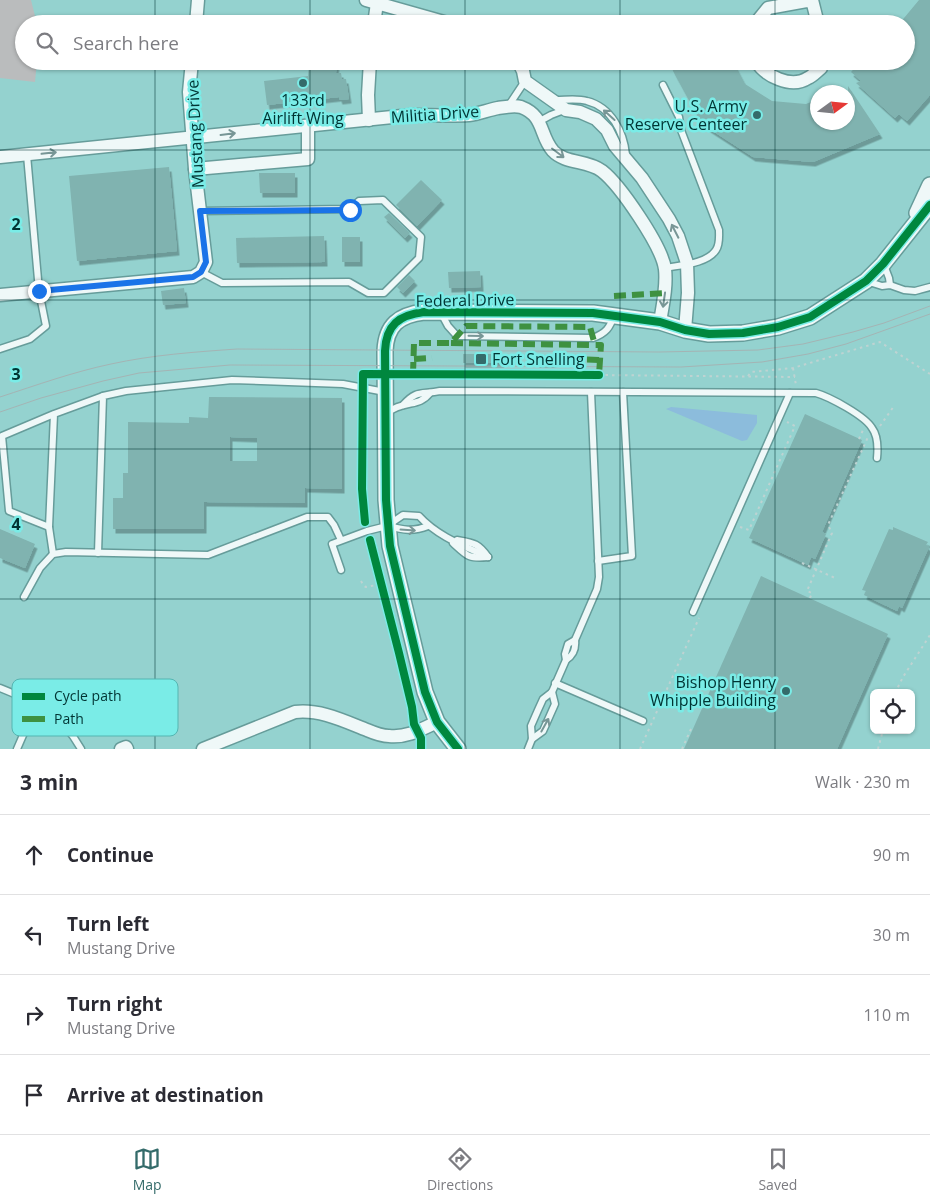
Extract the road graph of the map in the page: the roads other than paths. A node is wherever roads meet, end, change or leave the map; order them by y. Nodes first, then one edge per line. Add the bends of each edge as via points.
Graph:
1 (198, 0) edge
2 (813, 0) edge
3 (371, 1) edge
4 (767, 4) edge
5 (197, 15) edge
6 (373, 15) edge
7 (420, 15) edge
8 (760, 15) edge
9 (816, 15) edge
10 (191, 70) edge
11 (369, 70) edge
12 (522, 70) edge
13 (762, 70) edge
14 (819, 70) edge
15 (525, 81) junction
16 (663, 85) dead end
17 (553, 100) junction
18 (508, 106) junction
19 (566, 110) junction
20 (369, 120) junction
21 (540, 121) junction
22 (308, 126) junction
23 (194, 138) junction
24 (27, 155) junction
25 (0, 157) edge
26 (626, 158) junction
27 (195, 168) junction
28 (930, 185) edge
29 (930, 205) edge
30 (200, 211) junction
31 (910, 228) junction
32 (687, 263) junction
33 (883, 264) junction
34 (665, 268) junction
35 (201, 272) junction
36 (866, 281) junction
37 (890, 285) junction
38 (930, 287) edge
39 (39, 291) junction
40 (0, 295) edge
41 (441, 312) junction
42 (615, 315) junction
43 (660, 322) junction
44 (685, 330) junction
45 (0, 349) edge
46 (385, 392) junction
47 (591, 392) junction
48 (623, 392) junction
49 (790, 393) junction
50 (103, 396) junction
51 (385, 413) junction
52 (54, 414) junction
53 (877, 458) dead end
54 (387, 526) junction
55 (428, 526) junction
56 (49, 527) junction
57 (449, 538) junction
58 (341, 540) junction
59 (98, 553) junction
60 (53, 554) junction
61 (598, 561) junction
62 (342, 570) dead end
63 (24, 597) dead end
64 (693, 612) dead end
65 (556, 683) junction
66 (0, 688) edge
67 (552, 692) junction
68 (12, 693) edge
69 (643, 721) dead end
70 (438, 722) junction
71 (23, 736) edge
72 (72, 736) edge
73 (532, 739) junction
74 (17, 749) edge
75 (81, 749) edge
76 (202, 749) edge
77 (458, 749) edge
78 (528, 749) edge

1 - 5 street
2 - 4 street
2 - 9 street
3 - 6 street
3 - 7 street
4 - 8 street
10 - 23 street, Mustang Drive via 189,92
11 - 20 street
12 - 15 street
13 - 14 street via 776,79 793,82 807,80
15 - 17 street
15 - 18 lane
16 - 32 lane via 679,117 719,230 716,250 710,256
17 - 19 street
26 -> 17 lane via 624,140 618,127 602,109 588,101
18 - 20 street, Militia Drive via 470,115 412,115
18 - 21 street via 520,107
19 - 21 lane
19 - 26 street via 596,119
20 - 22 street, Militia Drive
21 -> 34 street via 554,152 602,170 611,180 654,240
23 -> 22 street, Militia Drive
22 - 27 street via 308,159
24 -> 23 street, Militia Drive
23 - 27 street, Mustang Drive
24 - 25 street, Militia Drive
24 - 39 lane
32 -> 26 street via 669,219
27 - 30 street, Mustang Drive
28 - 31 street, Federal Drive
29 - 31 street, Federal Drive
30 - 35 street, Mustang Drive via 206,262
30 - 35 lane via 350,210 359,202 383,200 421,237 419,258 384,293 368,294 349,282 222,283
31 - 33 street, Federal Drive
32 - 34 lane
32 - 44 street
33 - 36 street, Federal Drive
33 - 37 lane
34 -> 43 street
35 - 39 street via 193,277
36 - 37 lane
36 - 44 street, Federal Drive via 810,317 778,327 743,333 710,334
37 - 38 lane via 915,291
39 - 40 street
39 - 45 lane via 46,326 30,339
41 - 42 street, Federal Drive
41 -> 42 lane via 457,336 593,338 611,327
41 - 46 street, Federal Drive via 411,313 397,321 388,332
42 - 43 street, Federal Drive
43 - 44 street, Federal Drive
46 - 50 lane via 342,384 232,380
46 - 51 street, Federal Drive
47 - 48 lane
47 - 51 lane via 422,392
47 - 61 lane
48 - 49 lane
48 - 61 lane via 632,556
49 - 53 lane via 827,396 866,420 874,431
49 - 64 lane
50 - 52 lane
50 - 59 lane
51 - 54 street, Federal Drive
52 - 56 lane
52 - 56 lane via 2,436 9,511
54 -> 55 lane via 406,531
54 - 55 lane via 403,515 419,516
54 - 58 lane
54 - 70 street, Federal Drive via 425,692
55 - 57 lane
56 - 60 lane
57 - 57 lane via 472,542 480,546 488,557 466,555
58 - 59 lane via 328,517 307,517 208,555
58 - 62 lane via 332,544
59 - 60 lane
60 - 63 lane via 40,568
61 - 65 lane via 597,588 575,640 576,647
65 - 67 lane
65 - 69 lane
66 - 68 lane
67 - 73 lane via 543,699 531,726
73 -> 67 lane via 543,731 555,704
70 - 76 street via 409,734 390,737 303,711
70 - 77 street, Federal Drive
71 - 74 lane
72 - 75 lane
73 - 78 lane

